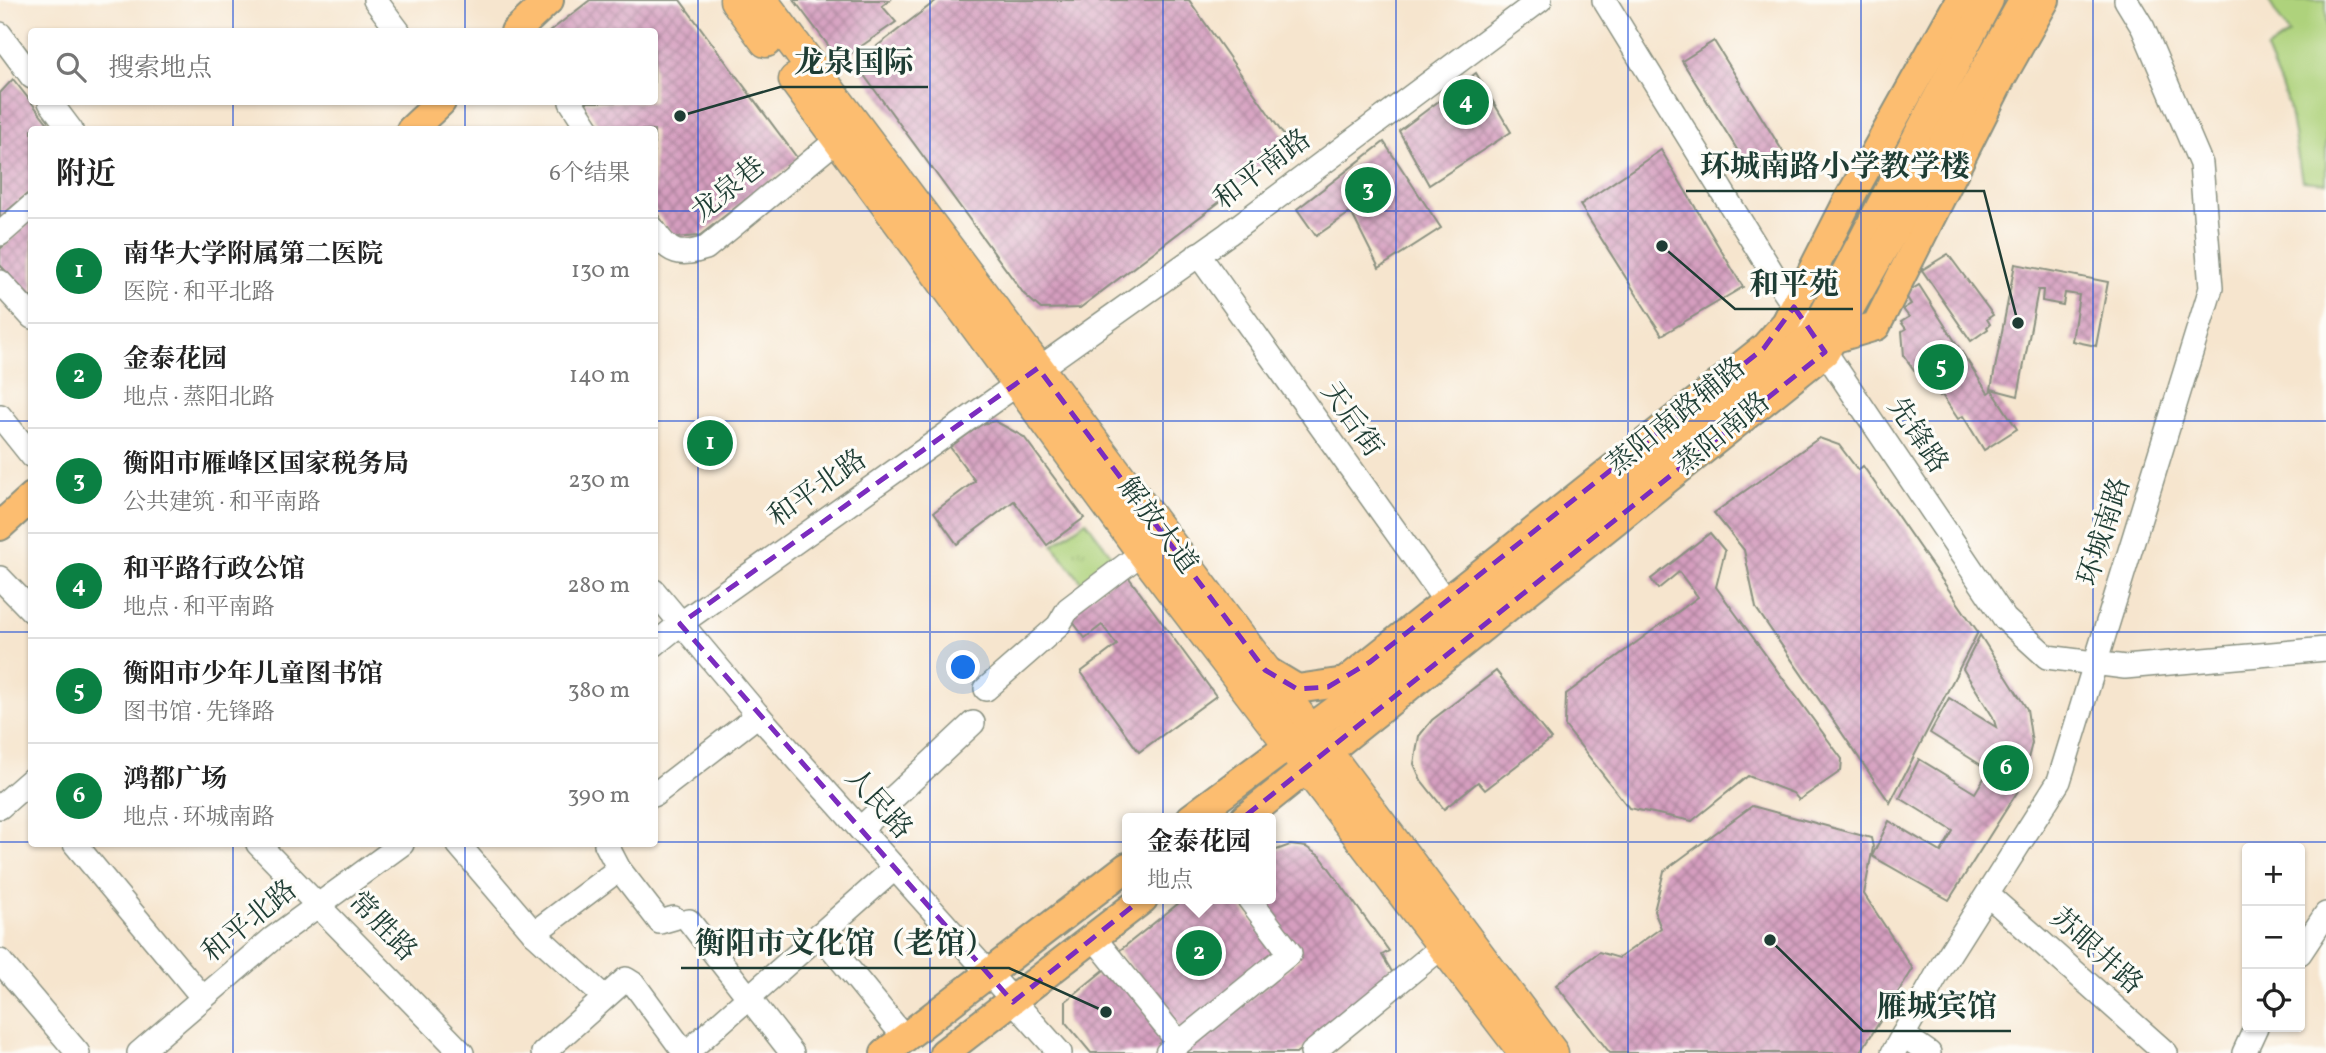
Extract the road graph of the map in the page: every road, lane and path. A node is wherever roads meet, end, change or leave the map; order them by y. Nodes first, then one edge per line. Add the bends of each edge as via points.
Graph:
1 (375, 0) edge
2 (549, 0) edge
3 (736, 0) edge
4 (761, 0) edge
5 (1540, 0) edge
6 (1604, 0) edge
7 (1622, 0) edge
8 (1960, 0) edge
9 (1989, 0) edge
10 (2024, 0) edge
11 (2045, 0) edge
12 (2126, 0) edge
13 (396, 28) edge
14 (519, 28) edge
15 (0, 34) edge
16 (28, 71) edge
17 (52, 105) edge
18 (438, 105) edge
19 (573, 105) edge
20 (68, 126) edge
21 (415, 126) edge
22 (586, 126) edge
23 (838, 139) junction
24 (28, 210) edge
25 (0, 234) edge
26 (658, 236) edge
27 (1198, 254) junction
28 (0, 282) edge
29 (1798, 300) junction
30 (28, 313) edge
31 (1822, 336) junction
32 (1028, 375) junction
33 (0, 416) edge
34 (28, 451) edge
35 (28, 501) edge
36 (0, 526) edge
37 (1143, 552) junction
38 (0, 578) edge
39 (658, 596) edge
40 (1444, 601) junction
41 (28, 607) edge
42 (680, 624) junction
43 (2326, 639) edge
44 (658, 642) edge
45 (2326, 649) edge
46 (2097, 657) junction
47 (1265, 670) junction
48 (986, 689) dead end
49 (758, 715) junction
50 (973, 723) dead end
51 (1308, 749) junction
52 (28, 786) edge
53 (658, 792) edge
54 (1, 803) edge
55 (1199, 813) edge
56 (1250, 813) edge
57 (860, 829) junction
58 (77, 847) edge
59 (261, 847) edge
60 (398, 847) edge
61 (461, 847) edge
62 (608, 847) edge
63 (895, 868) junction
64 (619, 869) junction
65 (1122, 871) edge
66 (1988, 895) junction
67 (1137, 904) edge
68 (1253, 904) edge
69 (318, 905) junction
70 (2326, 914) edge
71 (534, 933) junction
72 (820, 934) junction
73 (1094, 938) junction
74 (1443, 946) junction
75 (2305, 946) edge
76 (0, 961) edge
77 (988, 972) junction
78 (604, 997) junction
79 (203, 998) junction
80 (749, 998) junction
81 (1013, 1002) junction
82 (2254, 1032) edge
83 (1898, 1044) edge
84 (895, 1045) edge
85 (1173, 1048) edge
86 (1323, 1049) edge
87 (686, 1052) edge
88 (78, 1053) edge
89 (139, 1053) edge
90 (462, 1053) edge
91 (543, 1053) edge
92 (792, 1053) edge
93 (944, 1053) edge
94 (1060, 1053) edge
95 (1525, 1053) edge
96 (1552, 1053) edge
97 (1930, 1053) edge
98 (2166, 1053) edge
99 (2244, 1053) edge

1 - 13 street
2 - 14 main road
3 - 23 highway, 解放大道
4 - 32 highway, 解放大道
5 - 27 street, 和平南路
6 - 29 street, 先锋路
7 - 29 street, 先锋路
8 - 29 main road, 蒸阳南路辅路
9 - 31 main road, 蒸阳南路
10 - 31 main road, 蒸阳南路
11 - 31 main road via 1876,326
12 - 46 street, 环城南路 via 2143,28 2201,164 2211,288
15 - 16 street
17 - 20 street
18 - 21 main road
19 - 22 street
23 - 26 street, 龙泉巷 via 706,247 685,254 665,246
23 - 32 highway, 解放大道
24 - 25 street
27 - 32 street, 和平南路
27 - 40 street, 天后街
28 - 30 street
29 - 31 street, 先锋路
29 - 40 main road, 蒸阳南路辅路 via 1786,323 1763,348
31 - 40 main road, 蒸阳南路
31 - 46 street, 先锋路 via 2005,619 2047,657
31 - 51 main road, 蒸阳南路
32 - 37 highway, 解放大道
32 - 42 street, 和平北路
32 - 47 highway, 解放大道
33 - 34 street
35 - 36 main road
37 - 48 street via 1068,609 1058,626
37 - 51 highway, 解放大道
38 - 41 street
39 - 42 street, 人民路
40 - 47 main road, 蒸阳南路辅路 via 1345,681 1297,689
40 - 51 main road, 蒸阳南路
42 - 44 street, 和平北路
42 - 49 street, 人民路
43 - 46 street, 先锋路
45 - 46 street, 先锋路 via 2124,667
46 - 66 street, 环城南路 via 2059,781
47 - 51 highway, 解放大道
49 - 53 street
49 - 57 street, 人民路
50 - 57 street
51 - 55 main road
51 - 56 main road
51 - 74 highway, 解放大道
51 - 96 highway, 解放大道
52 - 54 street
57 - 63 street, 人民路
58 - 79 street
59 - 69 street, 常胜路
60 - 69 street, 和平北路
61 - 71 street
62 - 64 street
63 - 72 street
63 - 77 street, 人民路
64 - 71 street
64 - 80 street via 660,922 682,919
65 - 77 main road
66 - 83 street, 环城南路
66 - 98 street, 苏眼井路
67 - 73 main road
68 - 85 street via 1290,953
69 - 79 street, 和平北路
69 - 90 street, 常胜路
70 - 75 street
71 - 78 street
72 - 80 street
72 - 84 street
73 - 81 main road
73 - 85 street
74 - 86 street
74 - 95 highway, 解放大道
76 - 88 street
77 - 81 street, 人民路
77 - 84 main road
78 - 87 street via 626,979 634,984
78 - 91 street
79 - 89 street, 和平北路
80 - 87 street
80 - 92 street
81 - 93 main road
81 - 94 street, 人民路
82 - 99 street
83 - 97 street

